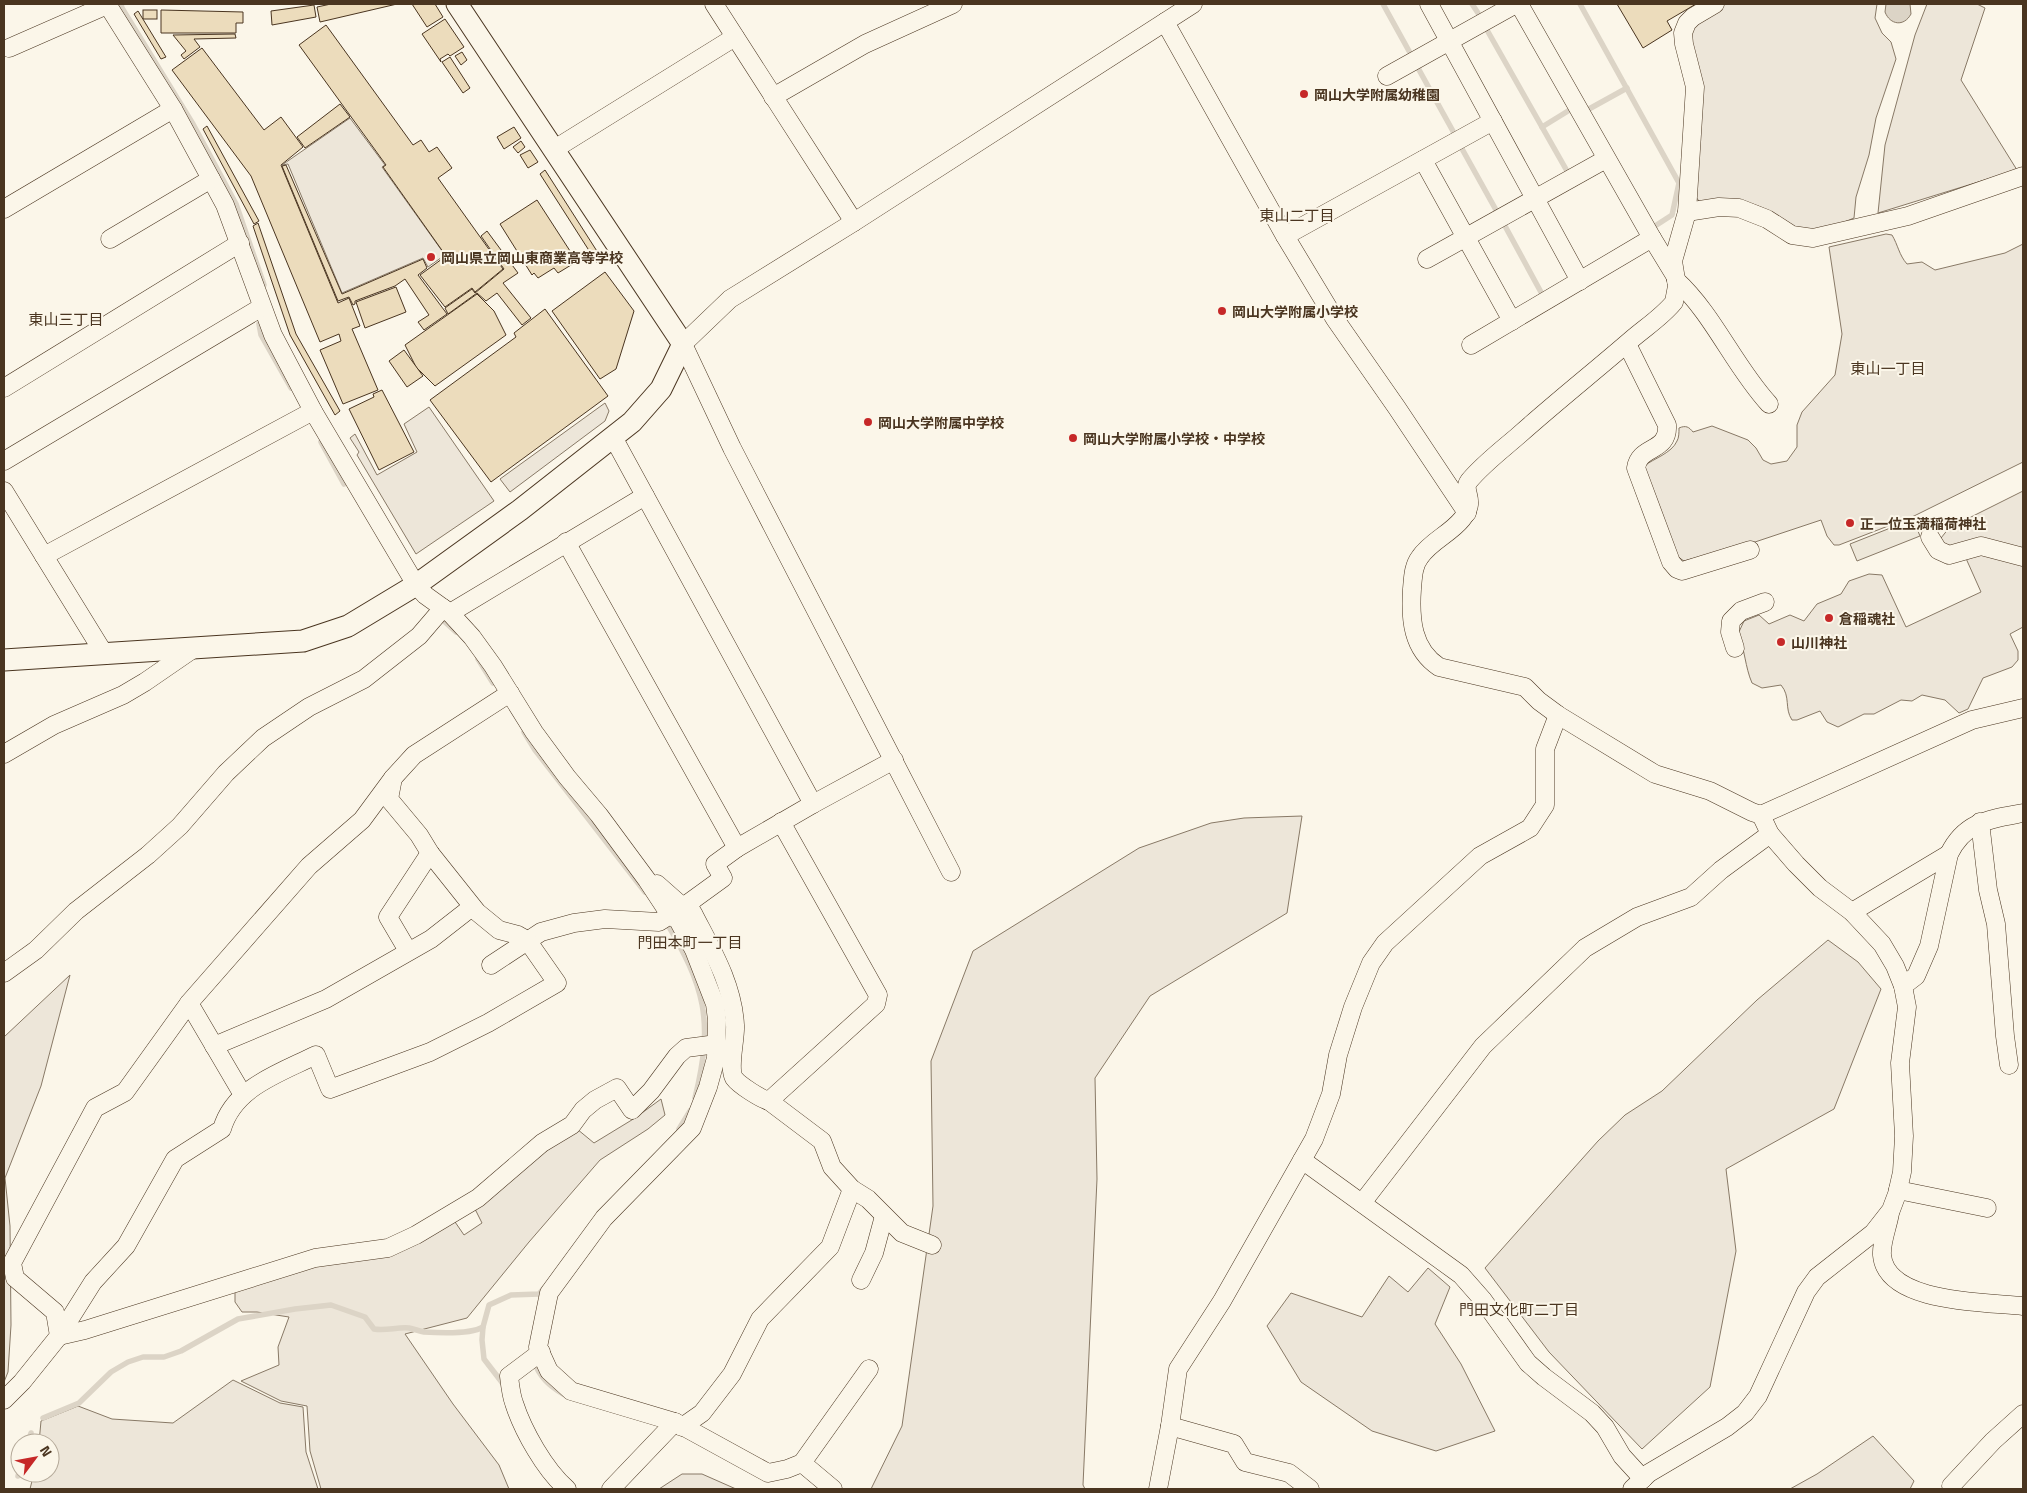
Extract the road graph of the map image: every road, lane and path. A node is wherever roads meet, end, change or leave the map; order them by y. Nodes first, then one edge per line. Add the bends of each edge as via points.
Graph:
1 (107, 4) edge
2 (457, 4) edge
3 (714, 4) edge
4 (953, 4) edge
5 (1194, 4) edge
6 (1429, 4) edge
7 (1517, 4) edge
8 (1714, 4) edge
9 (1164, 22) junction
10 (735, 37) junction
11 (1449, 40) junction
12 (9, 48) dead end
13 (1386, 76) dead end
14 (773, 97) junction
15 (173, 109) junction
16 (1493, 121) junction
17 (553, 150) junction
18 (1606, 159) junction
19 (1423, 160) junction
20 (2023, 176) edge
21 (211, 179) junction
22 (1536, 198) junction
23 (5, 206) edge
24 (1687, 212) junction
25 (854, 222) junction
26 (1285, 236) junction
27 (1466, 237) junction
28 (1652, 238) junction
29 (110, 239) dead end
30 (240, 243) junction
31 (1427, 259) dead end
32 (1675, 277) junction
33 (1580, 280) junction
34 (262, 307) junction
35 (1512, 321) junction
36 (683, 344) junction
37 (1627, 344) junction
38 (1471, 346) dead end
39 (4, 388) edge
40 (1769, 404) dead end
41 (313, 411) junction
42 (613, 437) junction
43 (4, 461) edge
44 (646, 496) junction
45 (6, 500) edge
46 (1467, 513) junction
47 (1930, 537) dead end
48 (566, 542) junction
49 (1750, 550) dead end
50 (44, 556) junction
51 (2023, 557) edge
52 (416, 585) junction
53 (1765, 602) dead end
54 (447, 611) junction
55 (1735, 648) dead end
56 (193, 649) junction
57 (105, 655) junction
58 (4, 660) edge
59 (510, 693) junction
60 (2023, 708) edge
61 (1558, 715) junction
62 (4, 754) edge
63 (894, 760) junction
64 (393, 778) junction
65 (813, 804) junction
66 (2023, 813) edge
67 (1761, 815) junction
68 (781, 822) junction
69 (1980, 822) junction
70 (1770, 834) junction
71 (737, 848) junction
72 (430, 853) junction
73 (1949, 854) junction
74 (951, 872) dead end
75 (472, 907) junction
76 (1852, 912) junction
77 (670, 915) junction
78 (527, 940) junction
79 (408, 951) junction
80 (492, 965) dead end
81 (4, 973) edge
82 (1903, 986) junction
83 (189, 1003) junction
84 (710, 1045) junction
85 (214, 1046) junction
86 (2009, 1065) dead end
87 (243, 1095) junction
88 (769, 1102) junction
89 (1302, 1160) junction
90 (852, 1189) junction
91 (1898, 1190) junction
92 (1362, 1203) junction
93 (1988, 1208) dead end
94 (1891, 1210) junction
95 (884, 1216) junction
96 (932, 1245) dead end
97 (861, 1280) dead end
98 (2023, 1306) edge
99 (59, 1336) junction
100 (536, 1356) junction
101 (869, 1369) dead end
102 (4, 1400) edge
103 (2023, 1414) edge
104 (679, 1424) junction
105 (1170, 1426) junction
106 (802, 1463) junction
107 (1637, 1484) edge
108 (1951, 1486) dead end
109 (567, 1489) edge
110 (611, 1489) edge
111 (833, 1489) edge
112 (1158, 1489) edge
113 (1310, 1489) edge

1 - 12 street
1 - 15 street
2 - 17 street
3 - 10 street
4 - 14 street via 864,44
5 - 9 street
6 - 11 street
7 - 11 street
7 - 18 street
8 - 24 street via 1693,16 1683,33 1695,87
9 - 25 street
9 - 26 street
10 - 14 street
10 - 17 street
11 - 13 street
11 - 16 street
14 - 25 street
15 - 21 street
15 - 23 street
16 - 19 street
16 - 22 street
17 - 36 street
18 - 22 street
18 - 28 street
19 - 26 street
19 - 27 street
20 - 24 street via 1908,216 1813,238 1792,235 1767,219 1739,208 1719,207
21 - 29 street
21 - 30 street
22 - 27 street
22 - 33 street
24 - 32 street via 1673,257
25 - 36 street via 730,300
26 - 46 street via 1336,319
27 - 31 street
27 - 35 street
28 - 32 street
28 - 33 street
30 - 34 street
30 - 39 street
32 - 37 street via 1677,291 1674,302
32 - 40 street via 1692,295 1753,386
33 - 35 street
34 - 41 street
34 - 43 street
35 - 38 street
36 - 42 street via 662,389 632,422
36 - 63 street via 732,448
37 - 46 street via 1471,479 1467,486 1471,503
37 - 49 street via 1667,425 1665,440 1641,456 1636,468 1671,562 1682,571
41 - 50 street
41 - 52 street
42 - 44 street
42 - 52 street via 520,510
44 - 48 street
44 - 65 street
45 - 50 street
46 - 61 street via 1454,528 1430,546 1417,563 1411,608 1415,636 1428,659 1439,667 1519,684
47 - 51 street via 1938,550 1949,556 1981,546
48 - 54 street
48 - 71 street
50 - 57 street
52 - 54 street via 425,596
52 - 56 street via 348,626 303,641
53 - 55 street via 1741,611 1731,620 1730,632
54 - 59 street via 472,637
54 - 81 street via 364,679 310,707 263,738 226,773 180,826 76,910 36,950
56 - 57 street
56 - 62 street via 123,695 54,724
57 - 58 street
59 - 64 street via 414,755
59 - 77 street via 567,777 647,880 658,884
60 - 67 street via 1972,720
61 - 67 street via 1655,774 1710,791
61 - 89 street via 1545,748 1545,805 1530,828 1480,856 1385,943 1371,963 1338,1055 1331,1094 1314,1139
63 - 65 street
63 - 74 street
64 - 72 street via 389,799
64 - 83 street via 362,820 309,866
65 - 68 street
66 - 69 street
67 - 70 street
68 - 71 street
68 - 88 street via 878,995 876,1004
69 - 73 street via 1955,841
69 - 86 street via 1988,890 1996,924
70 - 76 street via 1820,888
70 - 92 street via 1691,897 1637,917 1585,948 1483,1046
71 - 77 street via 715,864 723,878
72 - 75 street
72 - 79 street via 388,917
73 - 76 street
73 - 82 street via 1929,946 1916,976
75 - 78 street via 499,930
75 - 79 street via 431,939
76 - 82 street via 1882,944
77 - 78 street via 659,922 605,920 574,923 541,932
77 - 84 street via 678,920 694,950 715,1004
77 - 88 street via 691,910 694,915 729,989 734,1016 732,1072 735,1080
78 - 80 street
78 - 87 street via 557,983 488,1023 430,1052 330,1089 316,1055
79 - 85 street via 326,999
82 - 91 street via 1907,1007 1900,1064 1904,1136
83 - 85 street
83 - 99 street via 125,1092 96,1108 12,1264 15,1278 55,1312
84 - 99 street via 686,1048 652,1091 632,1110 617,1088 595,1100 572,1125 542,1143 478,1198 388,1248 315,1258
84 - 100 street via 708,1087 692,1128 604,1218 549,1293
85 - 87 street
87 - 99 street via 225,1118 222,1129 175,1159 126,1246 93,1282
88 - 90 street via 822,1142 832,1167
89 - 92 street
89 - 105 street via 1222,1301 1178,1369
90 - 95 street via 868,1199
90 - 104 street via 830,1246 760,1319 732,1374 702,1413
91 - 93 street
91 - 94 street
92 - 107 street via 1461,1275 1528,1363 1605,1427
94 - 98 street via 1882,1254 1886,1267 1896,1280 1912,1290 1942,1298
94 - 107 street via 1873,1233 1817,1276 1806,1292 1758,1396 1745,1413 1727,1428
95 - 96 street via 902,1233
95 - 97 street via 874,1253
99 - 102 street
100 - 104 street via 570,1391
100 - 109 street via 509,1376 514,1403 534,1447 555,1479
101 - 106 street
103 - 108 street
104 - 106 street via 768,1472
104 - 110 street
105 - 112 street
105 - 113 street via 1234,1444 1245,1462 1289,1473
106 - 111 street

